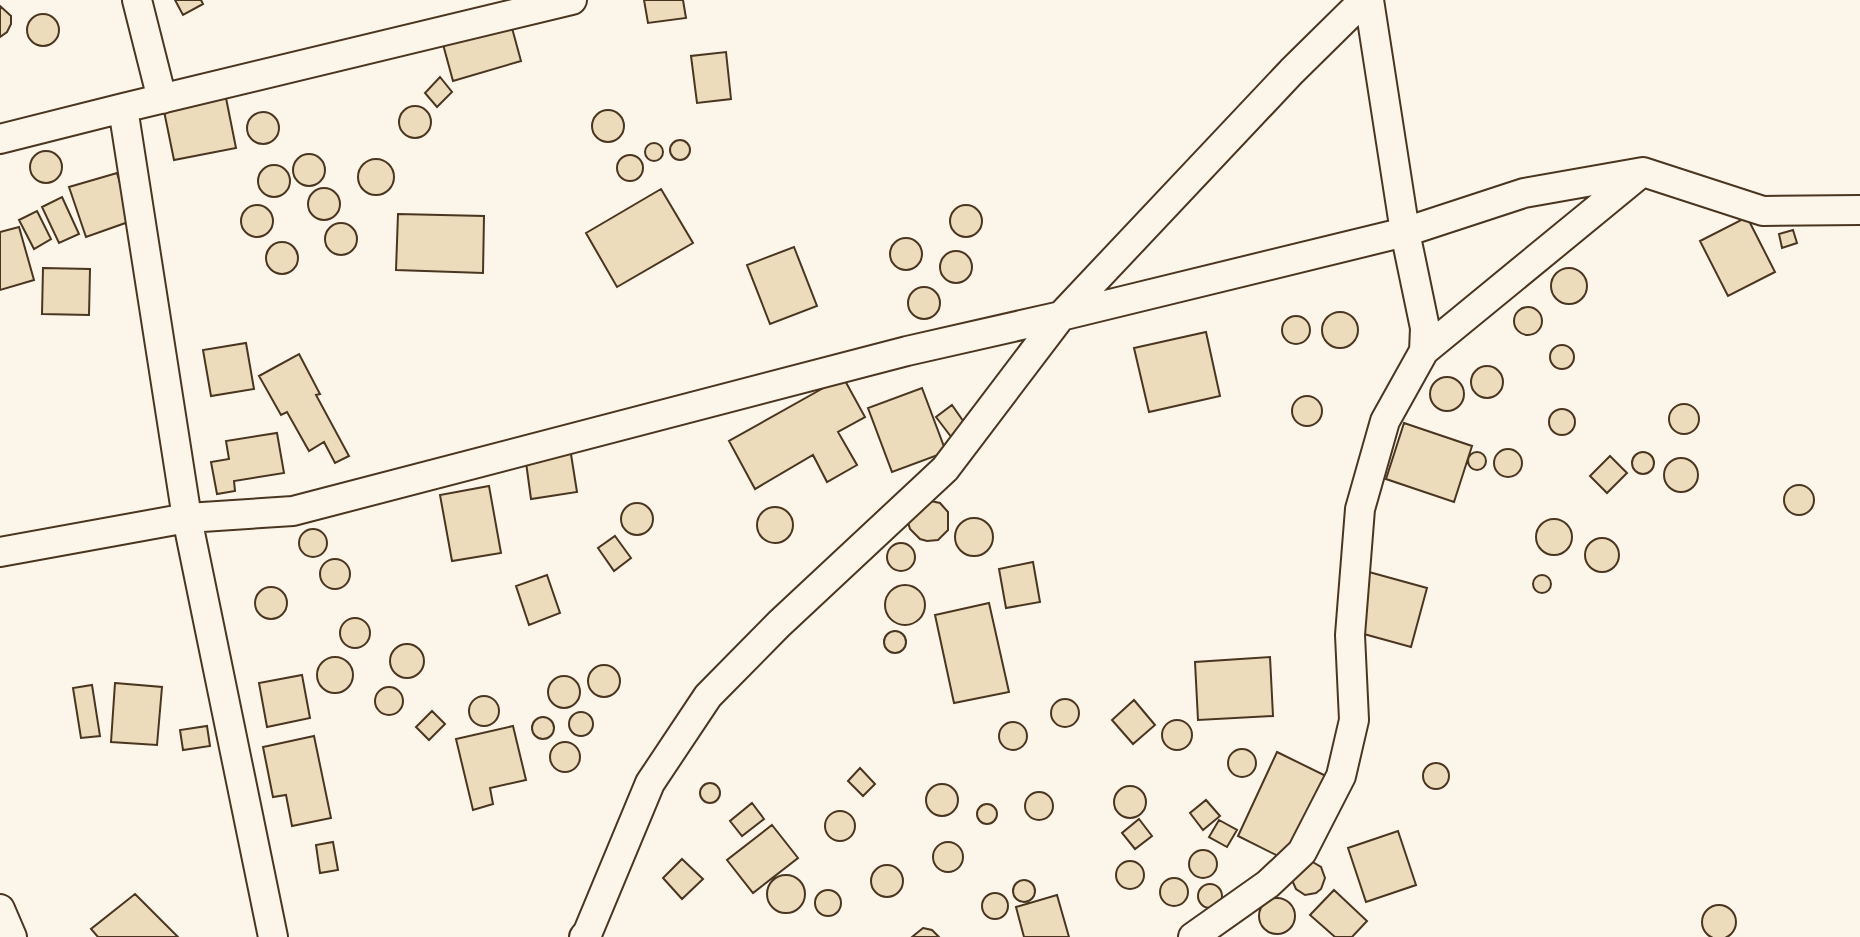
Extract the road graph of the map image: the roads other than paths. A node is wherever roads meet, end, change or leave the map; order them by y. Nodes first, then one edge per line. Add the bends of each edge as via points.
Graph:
1 (137, 0) edge
2 (572, 0) edge
3 (1367, 0) edge
4 (542, 4) edge
5 (162, 99) junction
6 (123, 107) junction
7 (0, 139) edge
8 (1643, 172) junction
9 (1860, 210) edge
10 (1405, 232) junction
11 (1061, 316) junction
12 (1424, 351) junction
13 (187, 518) junction
14 (0, 552) edge
15 (0, 909) edge
16 (12, 937) edge
17 (273, 937) edge
18 (584, 937) edge
19 (1193, 937) edge

1 - 5 street
2 - 4 street
3 - 10 street
3 - 11 street via 1292,71
4 - 5 street
5 - 6 street
6 - 7 street
6 - 13 street
8 - 9 street via 1763,211
8 - 10 street via 1524,192
8 - 12 street
10 - 11 street
10 - 12 street via 1425,328
11 - 13 street via 893,355 293,511
11 - 18 street via 945,469 708,696 650,783
12 - 19 street via 1385,421 1360,509 1350,635 1354,720 1341,776 1302,852 1268,884
13 - 14 street
13 - 17 street
15 - 16 street

